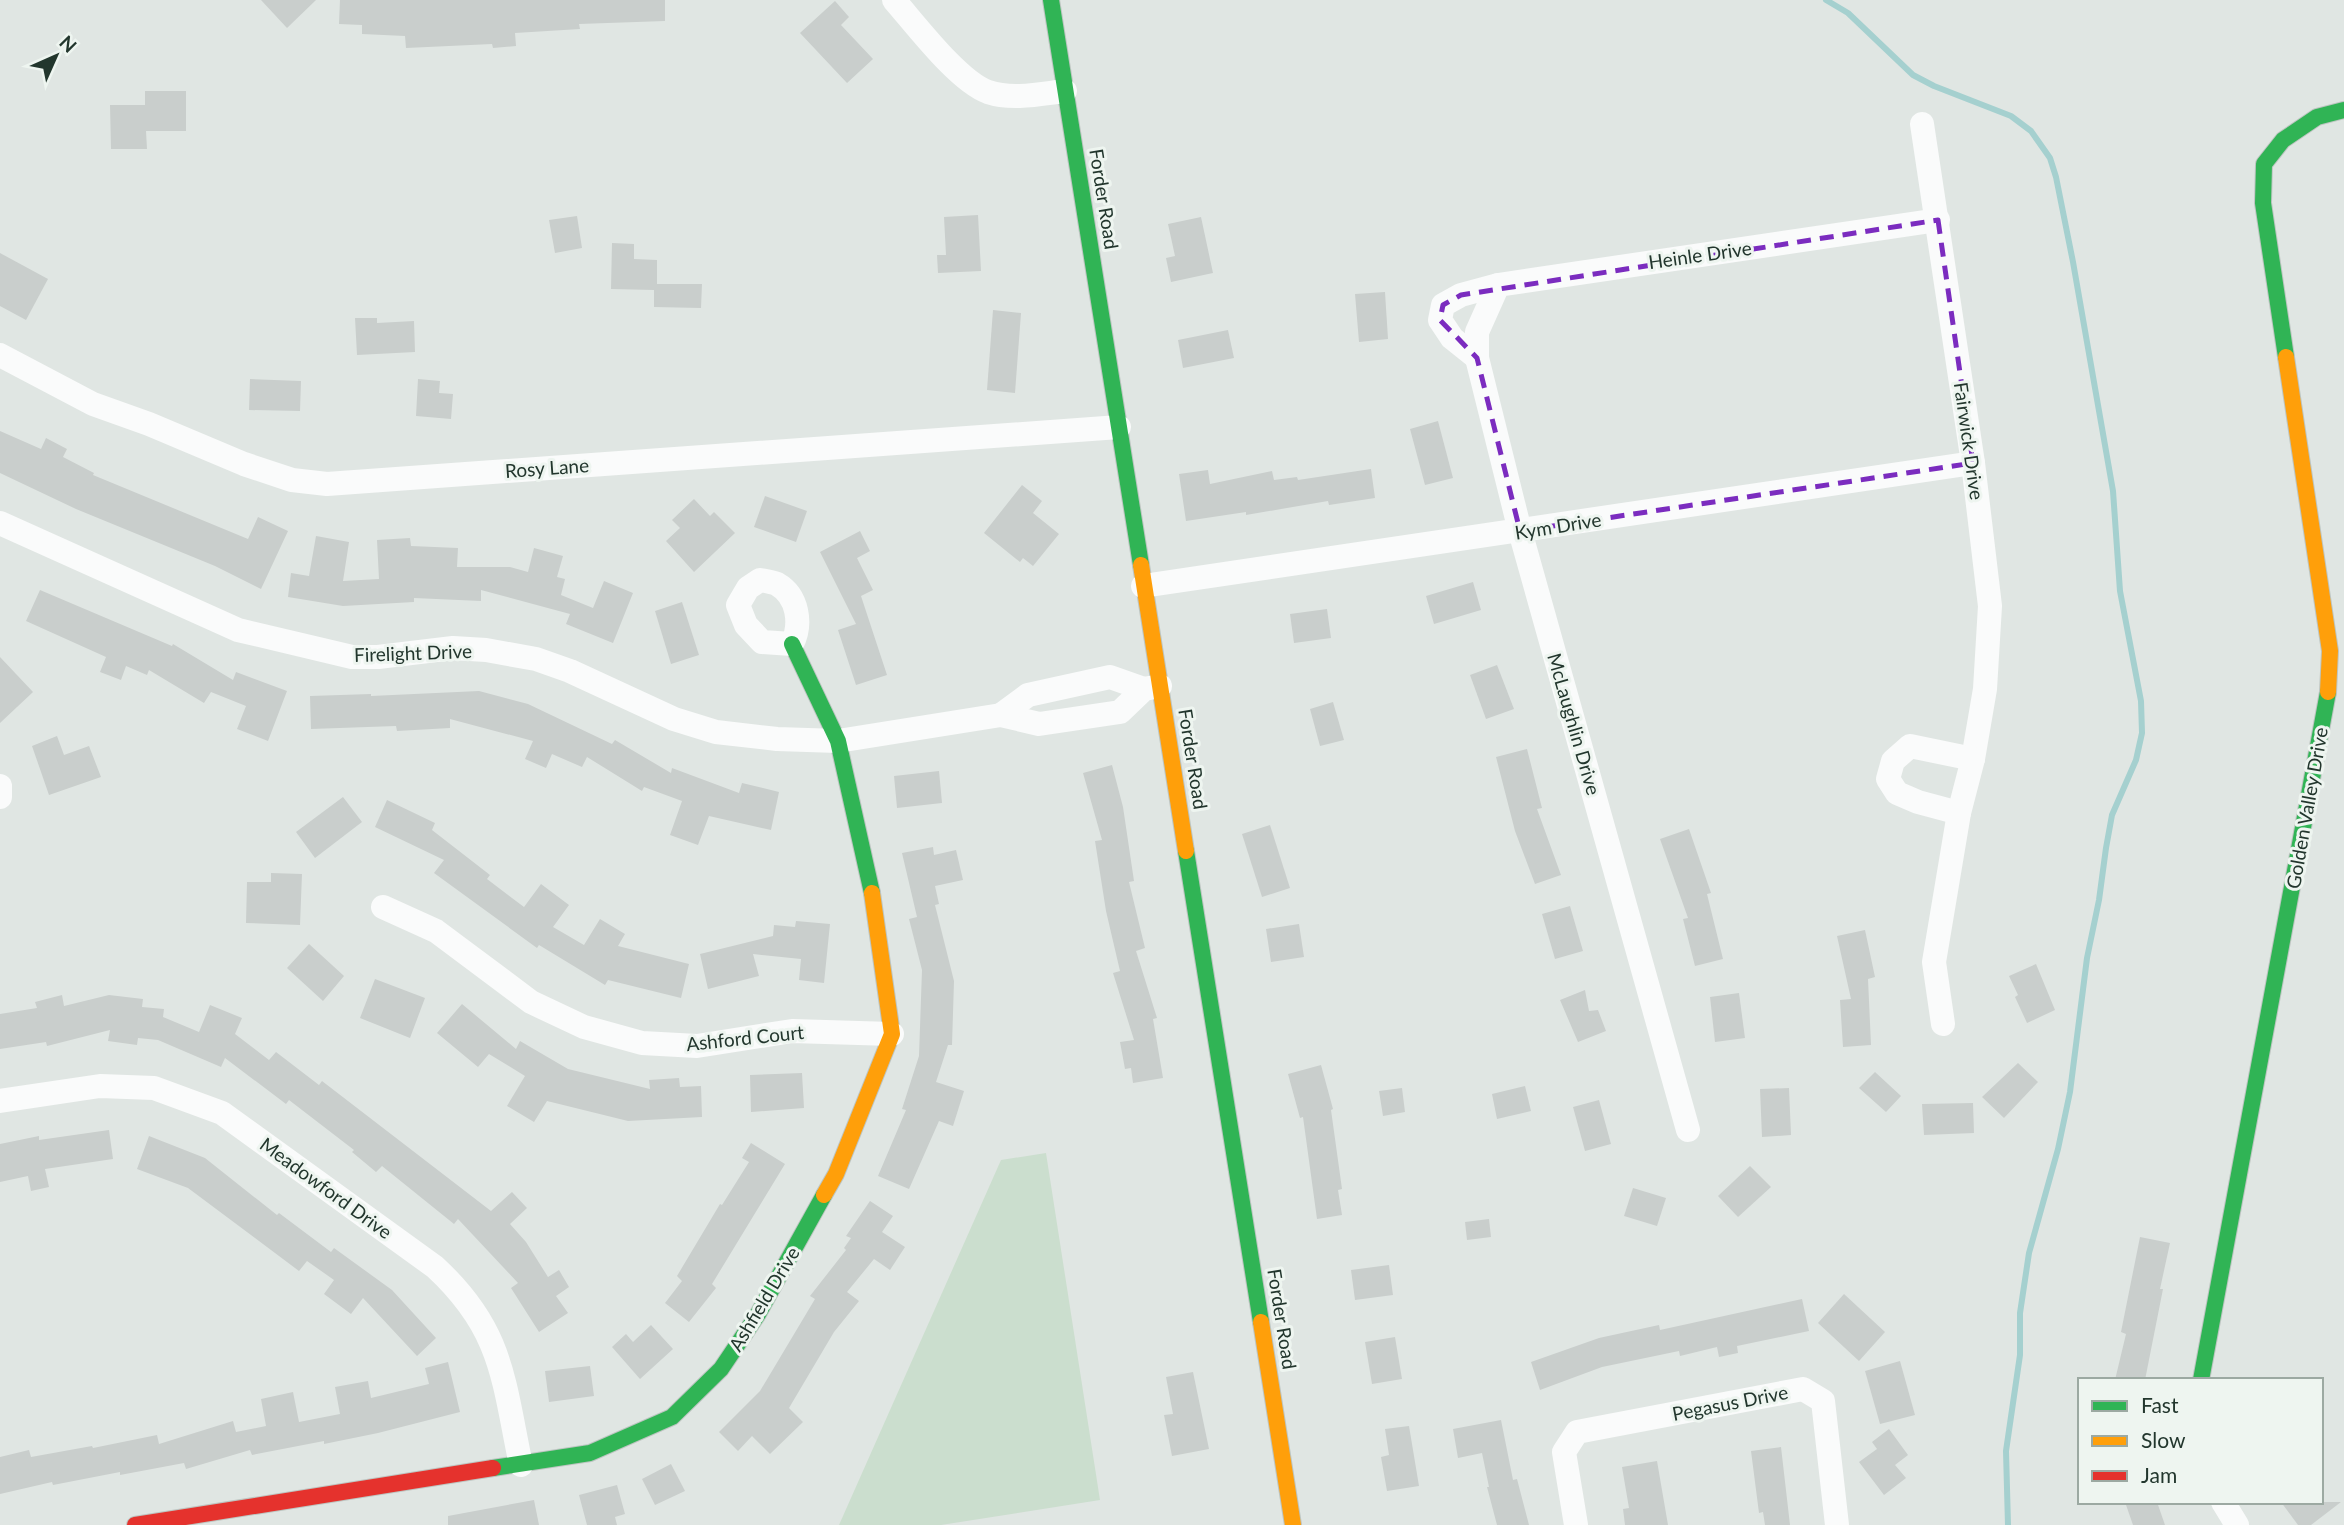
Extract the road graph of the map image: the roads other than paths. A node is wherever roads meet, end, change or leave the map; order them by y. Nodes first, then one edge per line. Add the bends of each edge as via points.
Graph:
1 (894, 0) edge
2 (1051, 0) edge
3 (1065, 91) junction
4 (2344, 110) edge
5 (1922, 124) dead end
6 (1938, 220) junction
7 (1498, 285) junction
8 (0, 355) edge
9 (1476, 358) junction
10 (1119, 427) junction
11 (1973, 463) junction
12 (0, 523) edge
13 (1520, 531) junction
14 (1143, 586) junction
15 (792, 644) dead end
16 (1152, 688) junction
17 (1001, 715) junction
18 (838, 741) junction
19 (1973, 759) junction
20 (0, 786) edge
21 (0, 797) edge
22 (1959, 813) junction
23 (383, 907) dead end
24 (1943, 1024) dead end
25 (892, 1034) junction
26 (0, 1101) edge
27 (1688, 1130) dead end
28 (2201, 1378) edge
29 (521, 1465) junction
30 (2224, 1504) edge
31 (135, 1525) edge
32 (1293, 1525) edge
33 (1576, 1525) edge
34 (1837, 1525) edge
35 (2237, 1525) edge

1 - 3 street via 969,82 989,92 1019,96
2 - 3 street, Forder Road
3 - 10 street, Forder Road
4 - 28 street, Golden Valley Drive via 2317,117 2283,140 2264,164 2263,203 2330,650 2328,690
5 - 6 street, Fairwick Drive
6 - 7 street, Heinle Drive
6 - 11 street, Fairwick Drive
7 - 9 street, McLaughlin Drive via 1477,332
7 - 9 street, Heinle Drive via 1443,305 1440,320 1452,338
8 - 10 street, Rosy Lane via 93,404 244,464 292,480 327,484
9 - 13 street, McLaughlin Drive
10 - 14 street, Forder Road
11 - 13 street, Kym Drive
11 - 19 street, Fairwick Drive via 1990,606 1985,689
12 - 18 street, Firelight Drive via 239,630 352,657 453,648 536,659 695,727 778,740
13 - 14 street, Kym Drive
13 - 27 street, McLaughlin Drive
14 - 16 street, Forder Road
15 - 18 street, Ashfield Drive
16 - 17 street, Firelight Drive via 1120,712 1039,723
16 - 17 street, Firelight Drive via 1110,677 1028,695
16 - 32 street, Forder Road
17 - 18 street, Firelight Drive
18 - 25 street, Ashfield Drive via 873,897
19 - 22 street, Fairwick Drive
19 - 22 street via 1910,746 1893,761 1888,779 1897,793
20 - 21 street
22 - 24 street, Fairwick Drive via 1934,962
23 - 25 street, Ashford Court via 436,931 531,1002 584,1027 642,1043 697,1046 792,1031
25 - 29 street, Ashfield Drive via 836,1174 758,1314 721,1369 672,1416 590,1453
26 - 29 street, Meadowford Drive via 100,1086 153,1088 222,1113 457,1287 494,1346
29 - 31 street, Ashfield Drive
30 - 35 street
33 - 34 street, Pegasus Drive via 1564,1452 1577,1432 1803,1389 1823,1401

